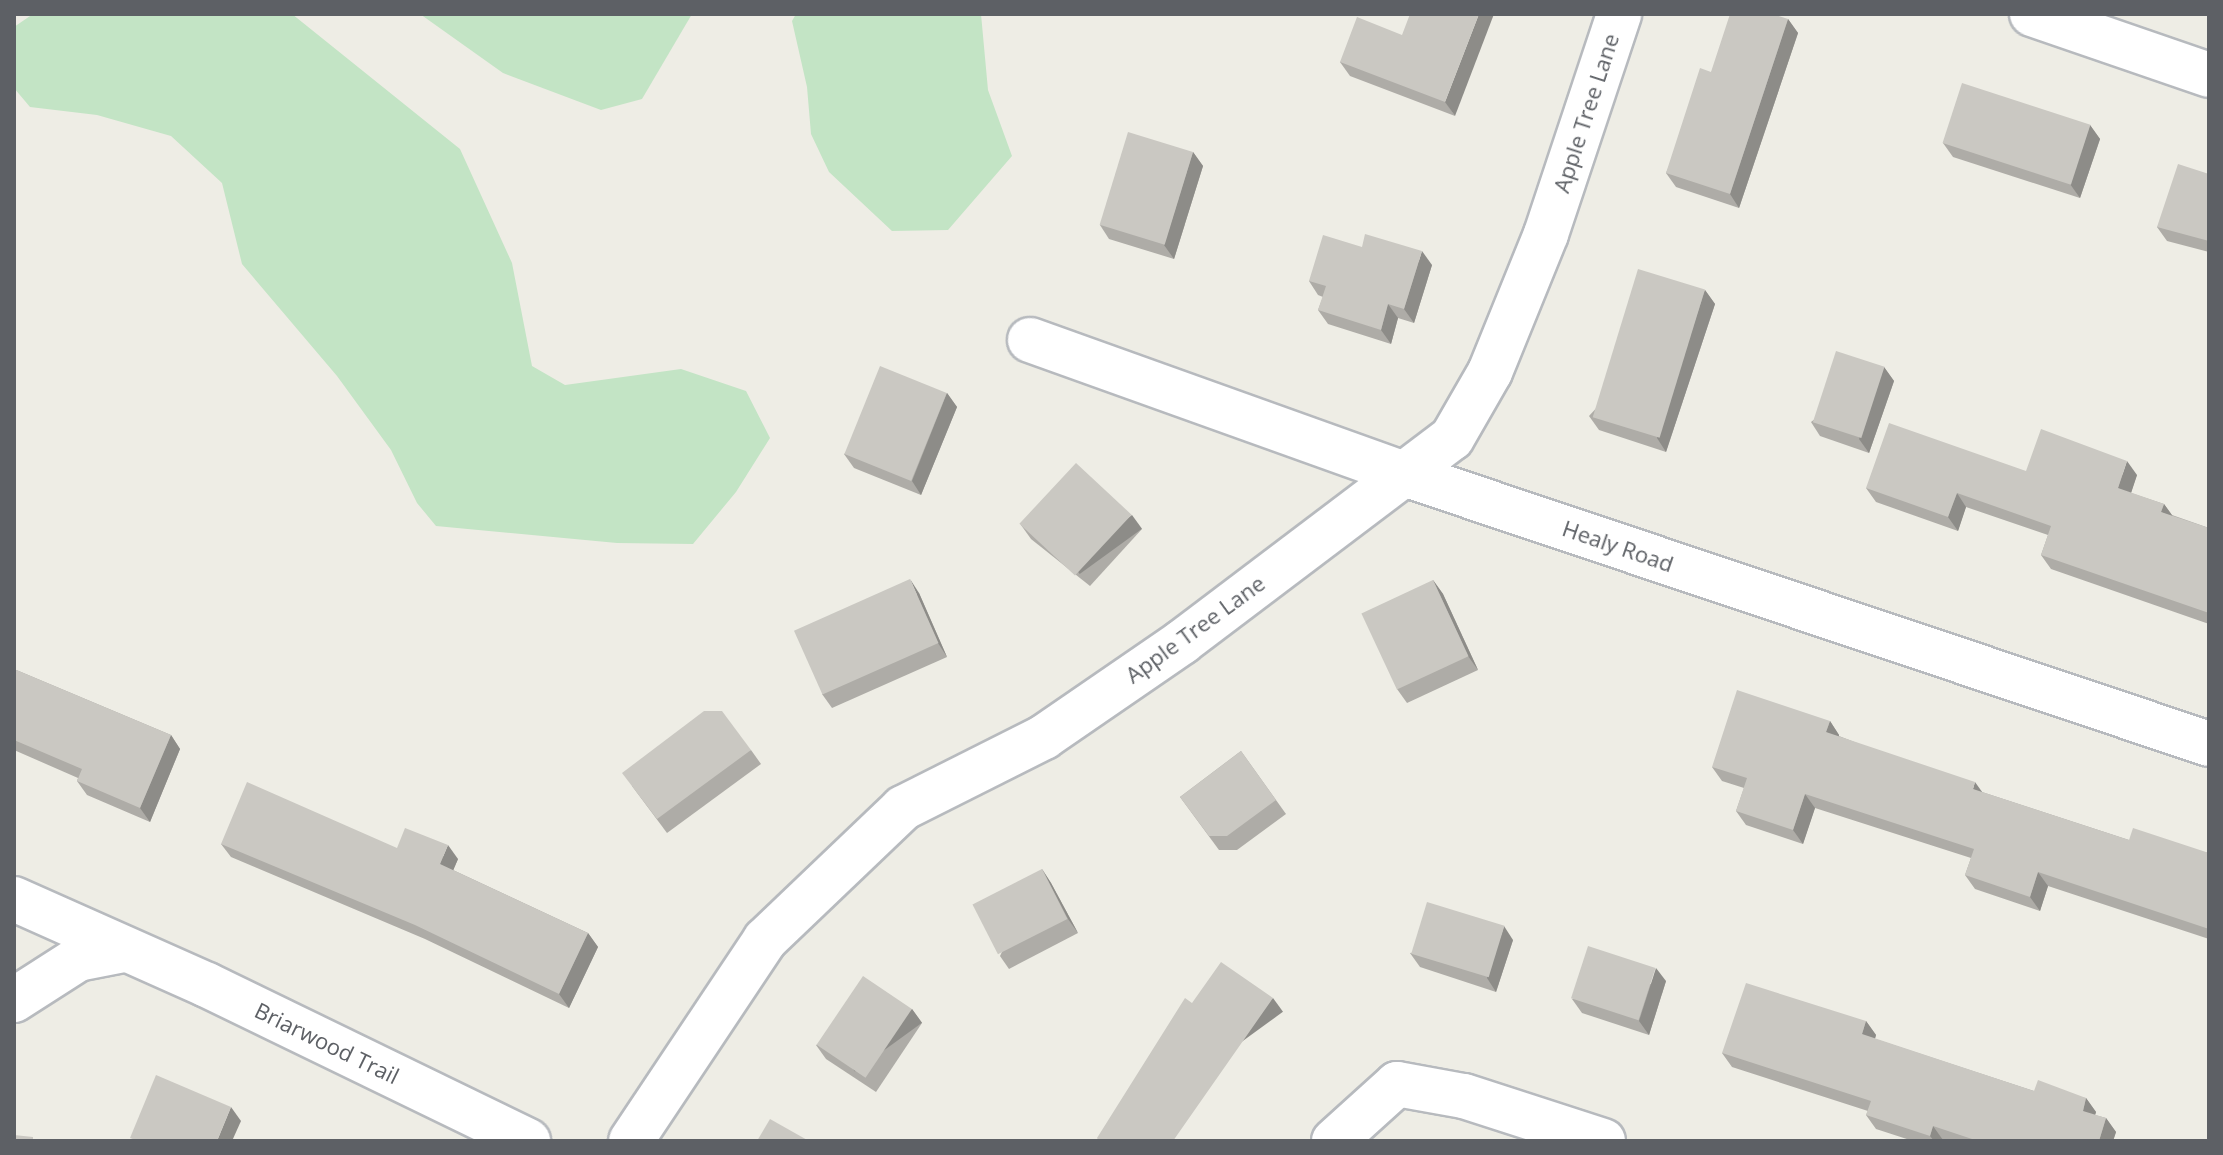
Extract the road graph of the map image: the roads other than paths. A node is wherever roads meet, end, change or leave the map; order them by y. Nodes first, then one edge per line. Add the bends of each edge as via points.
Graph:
1 (1619, 14) edge
2 (2032, 14) edge
3 (2209, 75) edge
4 (1030, 340) dead end
5 (1401, 473) junction
6 (2209, 744) edge
7 (14, 899) edge
8 (124, 950) junction
9 (14, 1000) edge
10 (1345, 1130) edge
11 (528, 1141) edge
12 (631, 1141) edge
13 (1603, 1141) edge

1 - 5 street, Apple Tree Lane via 1546,234 1490,372 1452,438
2 - 3 street
4 - 5 street, Healy Road
5 - 6 street, Healy Road
5 - 12 street, Apple Tree Lane via 1182,642 1044,737 903,808 765,940
7 - 8 street, Briarwood Trail
8 - 9 street via 78,959
8 - 11 street, Briarwood Trail
10 - 13 street via 1397,1084 1464,1096

